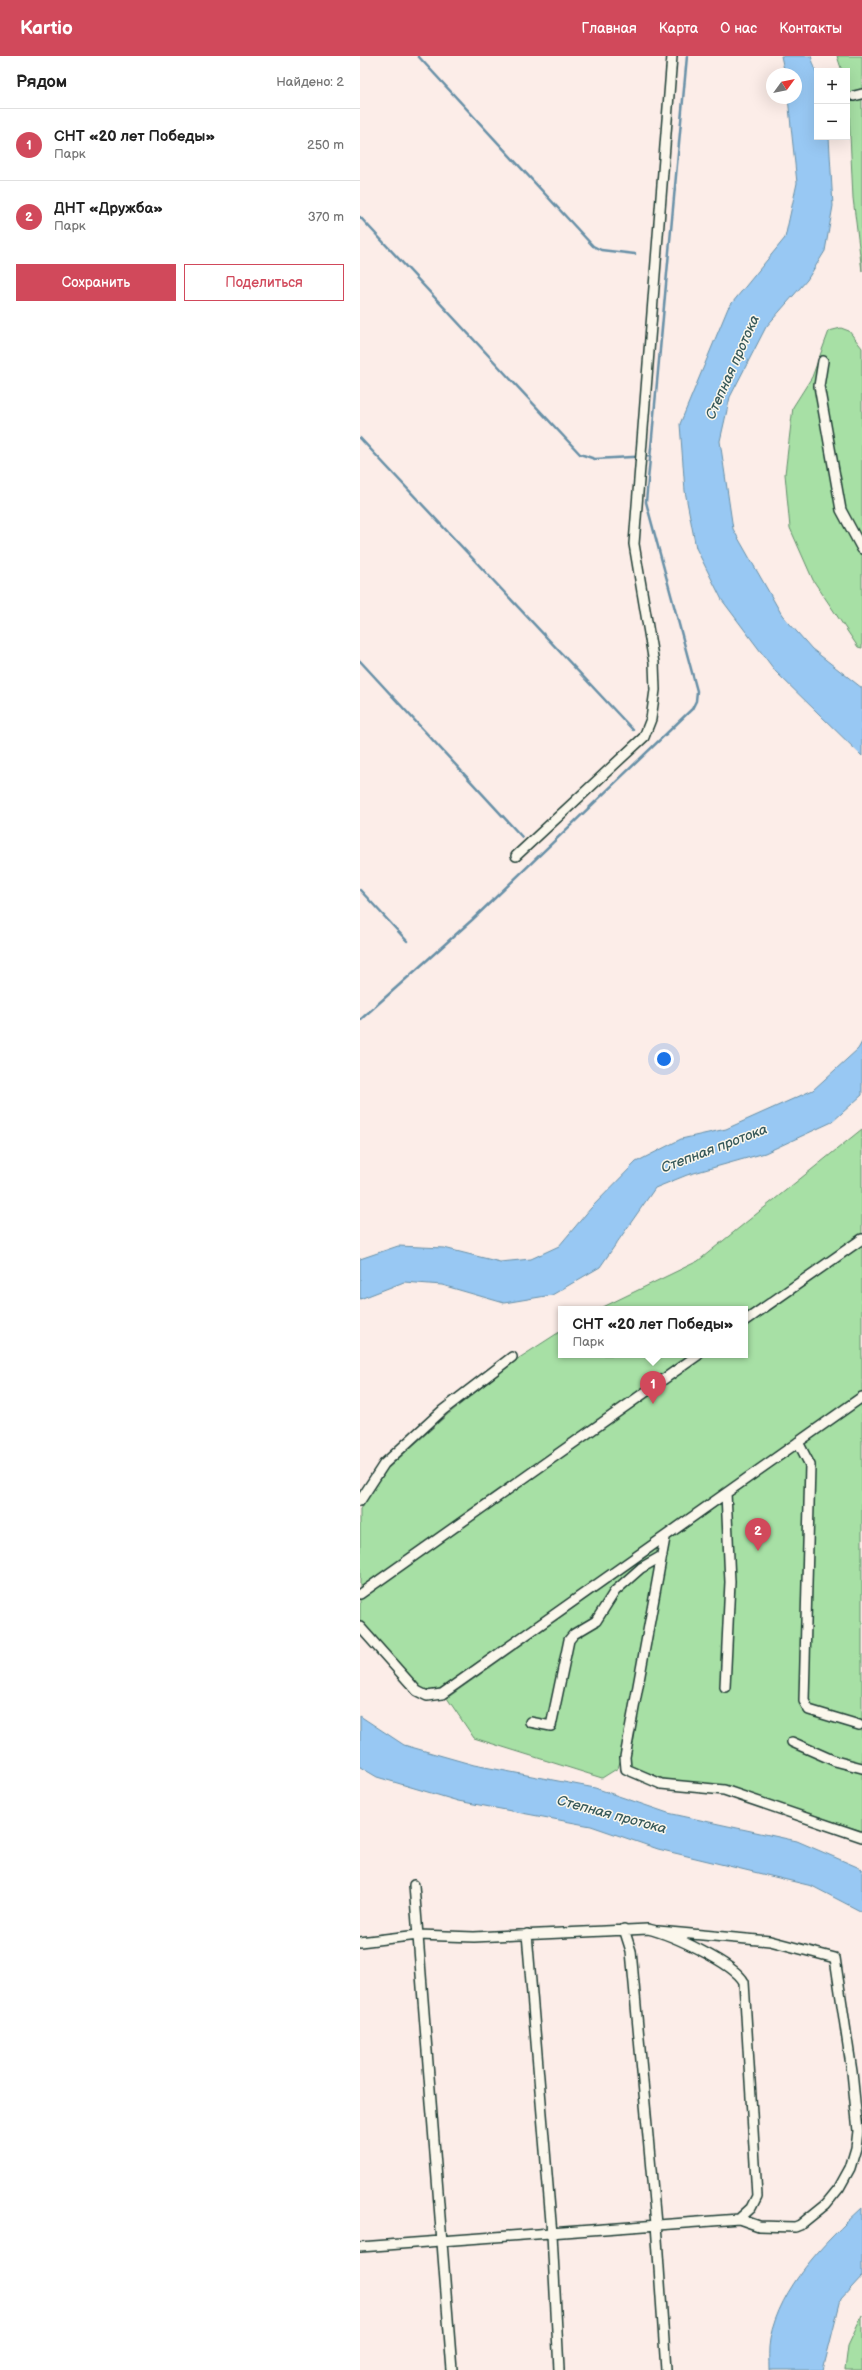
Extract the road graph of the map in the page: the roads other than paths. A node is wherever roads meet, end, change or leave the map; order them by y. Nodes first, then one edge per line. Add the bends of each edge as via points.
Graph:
1 (672, 56) edge
2 (823, 361) dead end
3 (862, 549) edge
4 (516, 856) dead end
5 (862, 1239) edge
6 (748, 1319) edge
7 (512, 1357) dead end
8 (694, 1358) edge
9 (862, 1397) edge
10 (798, 1442) junction
11 (726, 1493) junction
12 (360, 1501) edge
13 (665, 1538) junction
14 (662, 1556) junction
15 (360, 1594) edge
16 (360, 1627) edge
17 (725, 1687) dead end
18 (530, 1722) dead end
19 (859, 1725) dead end
20 (792, 1742) dead end
21 (862, 1768) edge
22 (862, 1838) edge
23 (414, 1885) dead end
24 (624, 1929) junction
25 (658, 1931) junction
26 (527, 1934) junction
27 (418, 1935) junction
28 (360, 1942) edge
29 (739, 2219) junction
30 (656, 2224) junction
31 (552, 2234) junction
32 (440, 2240) junction
33 (360, 2247) edge
34 (452, 2370) edge
35 (559, 2370) edge
36 (666, 2370) edge

1 - 4 street via 634,544 654,663 655,690 651,719 644,737
2 - 3 street via 819,386 842,510
5 - 6 street
7 - 12 street via 444,1410 384,1464
8 - 15 street
9 - 10 street
10 - 11 street
10 - 19 street via 810,1465 804,1701 809,1710
11 - 13 street
11 - 17 street via 730,1582
13 - 14 street
13 - 16 street via 442,1694 427,1696 417,1691
14 - 18 street via 642,1568 615,1591 596,1621 574,1634 570,1640 551,1726
14 - 22 street via 625,1757 626,1769 661,1784 724,1790
20 - 21 street via 835,1761
23 - 27 street
24 - 25 street via 642,1928
24 - 26 street
24 - 30 street via 630,1950
25 - 29 street via 730,1968 740,1975 744,1982 757,2196 751,2208
25 - 29 street via 770,1941 835,1958 858,2131 850,2168 826,2204 800,2225 759,2226
26 - 27 street via 474,1937
26 - 31 street
27 - 28 street
27 - 32 street
29 - 30 street
30 - 31 street
30 - 36 street
31 - 32 street
31 - 35 street
32 - 33 street
32 - 34 street

